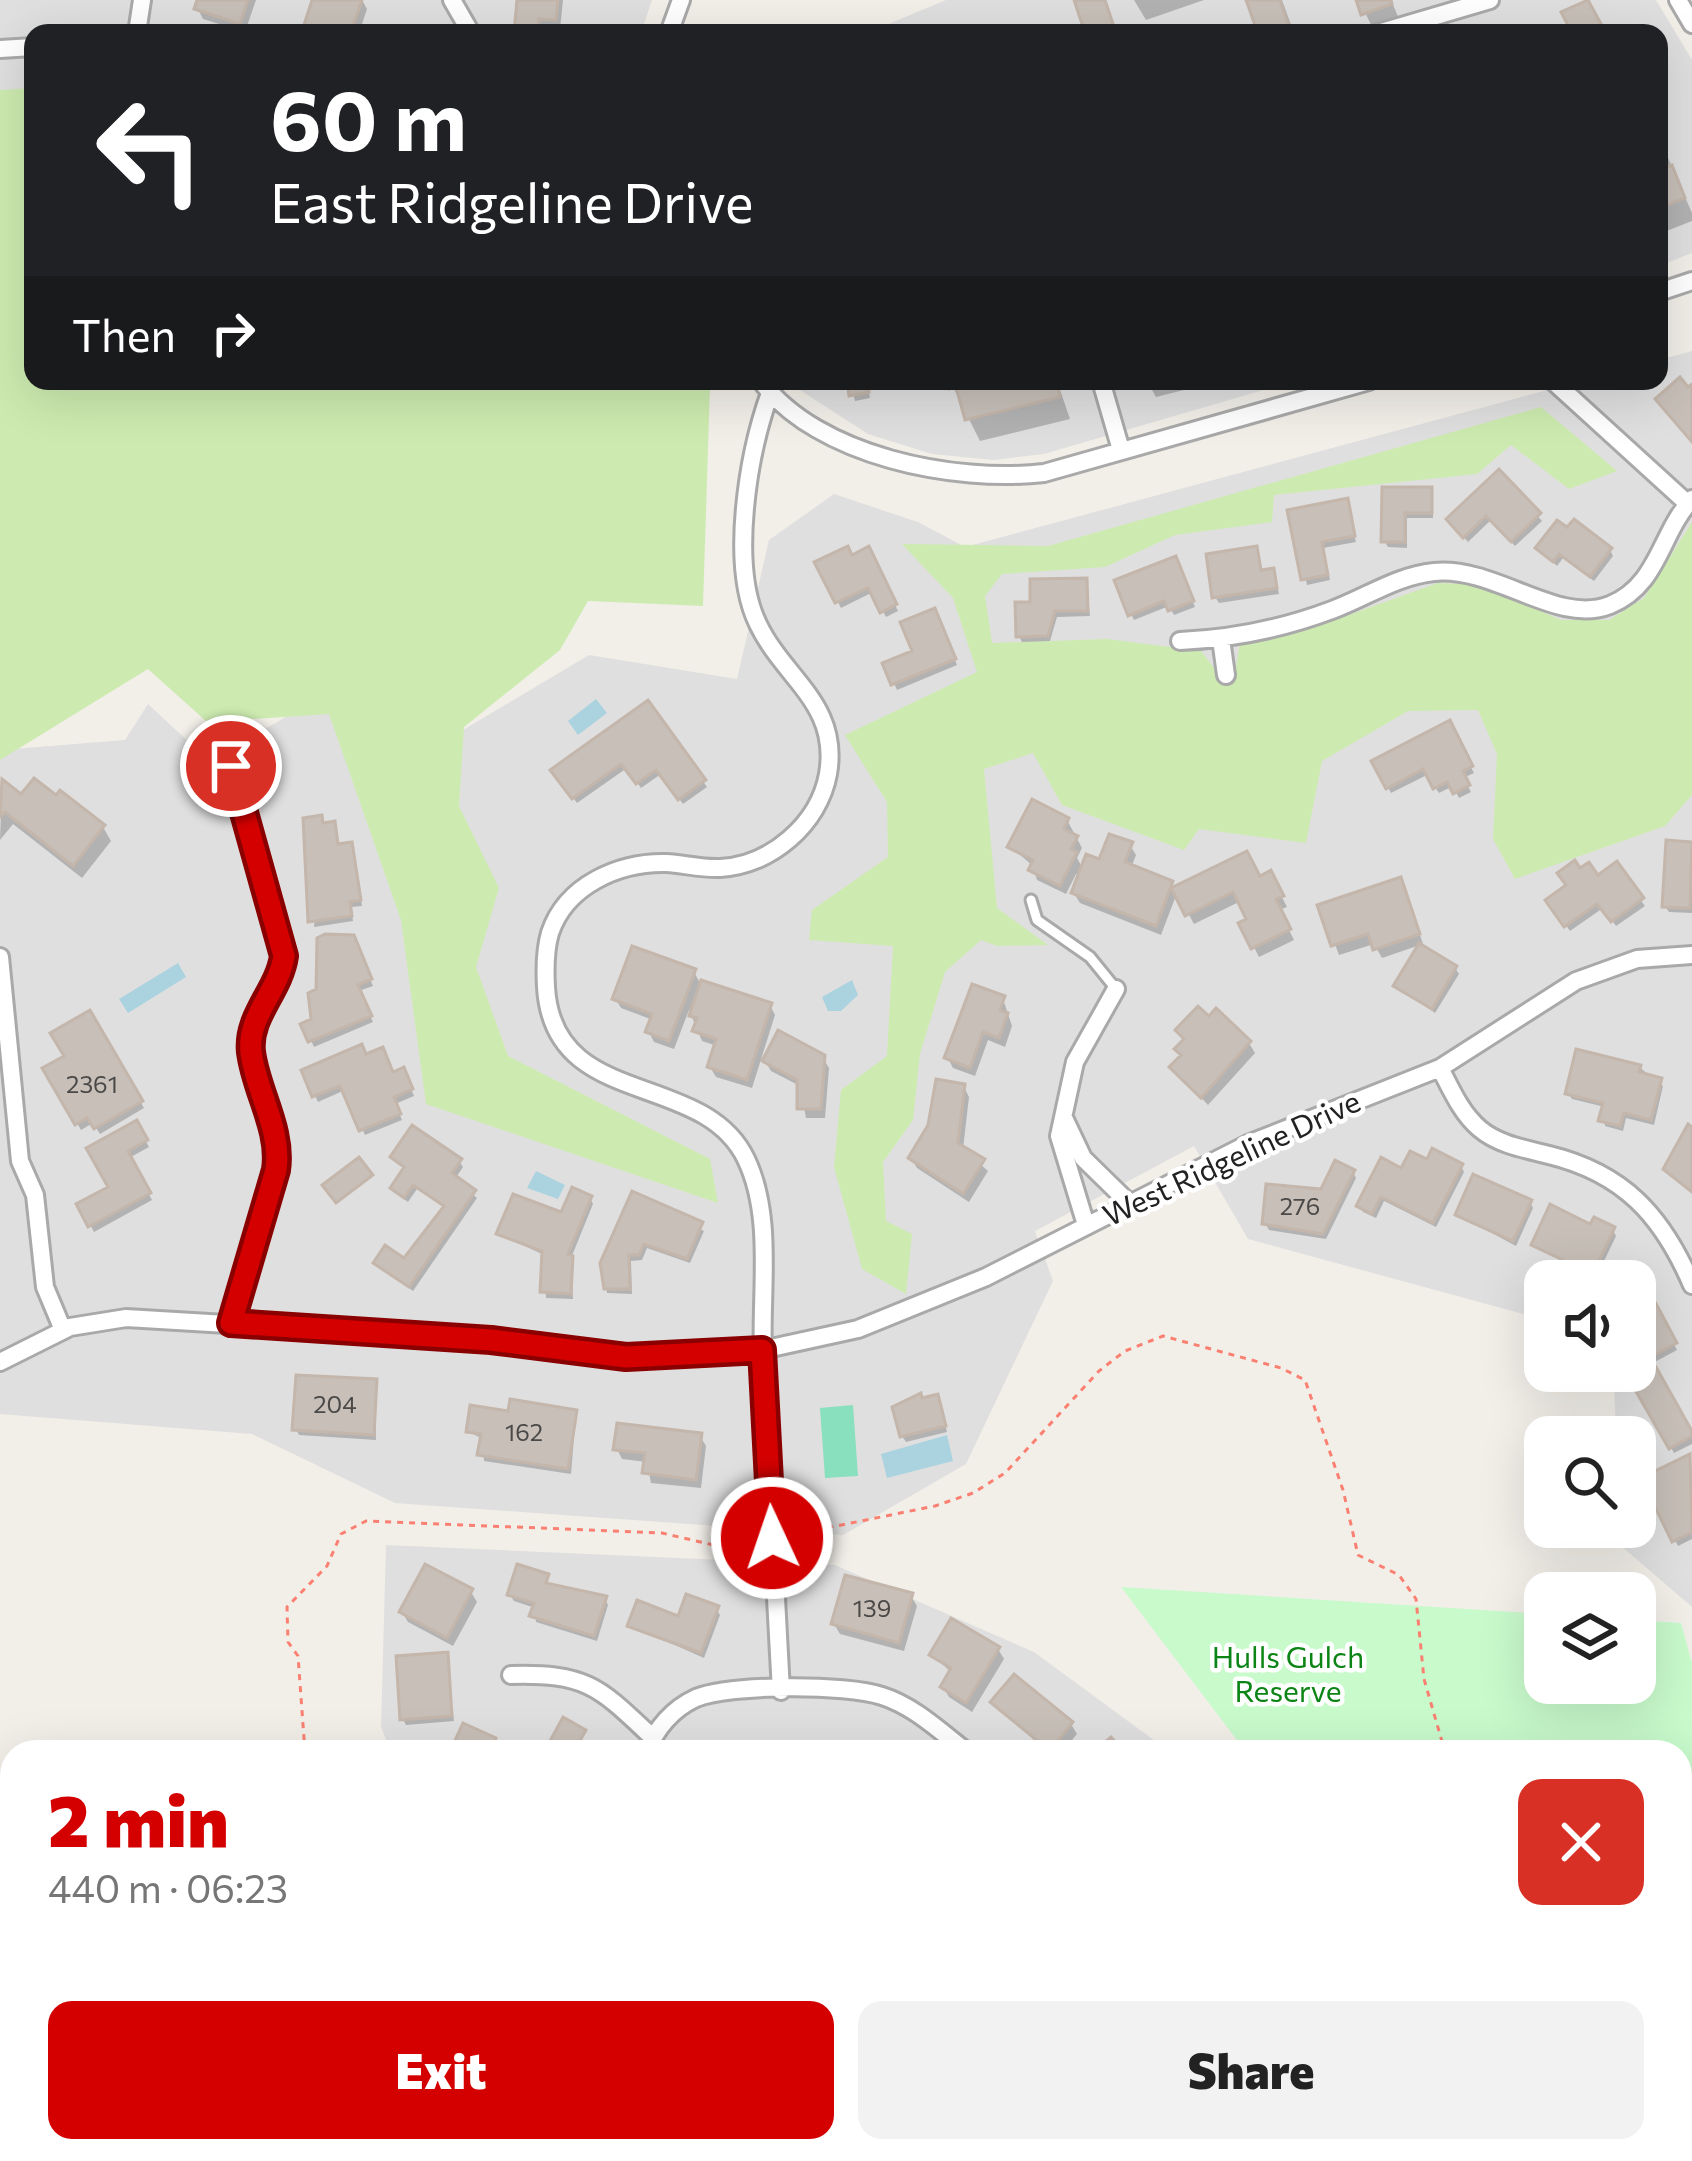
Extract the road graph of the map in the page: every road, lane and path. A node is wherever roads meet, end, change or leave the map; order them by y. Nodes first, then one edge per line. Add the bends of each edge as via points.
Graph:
1 (1490, 0) edge
2 (1678, 0) edge
3 (1409, 24) edge
4 (1692, 24) edge
5 (764, 390) edge
6 (769, 390) edge
7 (1103, 390) edge
8 (1337, 390) edge
9 (1563, 390) edge
10 (1120, 450) junction
11 (1689, 501) edge
12 (1221, 639) junction
13 (1180, 641) dead end
14 (1226, 675) dead end
15 (231, 766) dead end
16 (1031, 900) dead end
17 (1692, 955) edge
18 (0, 957) edge
19 (1115, 988) joint
20 (1440, 1068) junction
21 (1064, 1120) junction
22 (1092, 1165) junction
23 (1070, 1176) junction
24 (1130, 1204) junction
25 (1087, 1225) junction
26 (1692, 1285) edge
27 (231, 1323) junction
28 (63, 1330) junction
29 (762, 1350) junction
30 (0, 1362) edge
31 (792, 1535) dead end
32 (760, 1540) dead end
33 (511, 1675) dead end
34 (781, 1691) junction
35 (304, 1740) edge
36 (646, 1740) edge
37 (654, 1740) edge
38 (951, 1740) edge
39 (1442, 1740) edge

1 - 3 street
2 - 4 street
5 - 29 street via 744,555 747,595 758,626 820,708 830,754 822,796 797,832 742,865 632,865 601,876 558,913 545,969 558,1034 582,1062 691,1107 741,1148 761,1203
6 - 10 street via 831,435 931,470 1008,477
7 - 10 street
8 - 10 street
9 - 11 street
11 - 12 street via 1636,591 1610,605 1570,609 1483,574 1437,572
12 - 13 street
12 - 14 street
15 - 27 street via 284,956 280,982 256,1016 251,1052 279,1150
16 - 19 lane via 1037,920 1090,957
17 - 20 street, West Ridgeline Drive via 1637,959 1576,981
18 - 28 street via 20,1161 35,1195 45,1287
19 - 21 street via 1075,1062
20 - 24 street, West Ridgeline Drive via 1248,1144
20 - 26 street via 1482,1131 1586,1164 1637,1196
21 - 22 street
21 - 23 street via 1059,1136
22 - 23 street
22 - 24 street
23 - 25 street
24 - 25 street, West Ridgeline Drive
25 - 29 street, West Ridgeline Drive via 858,1329
27 - 28 street, West Ridgeline Drive via 126,1318
27 - 29 street, West Ridgeline Drive via 626,1357
28 - 30 street, West Ridgeline Drive
29 - 34 street
31 - 39 path via 973,1493 1004,1474 1099,1371 1162,1336 1281,1368 1305,1380 1343,1490 1352,1545 1372,1566 1399,1575 1416,1599 1424,1679
32 - 35 path via 722,1547 662,1534 366,1521 341,1534 326,1566 287,1607
33 - 36 street via 582,1678
34 - 37 street via 698,1697
34 - 38 street via 880,1695

